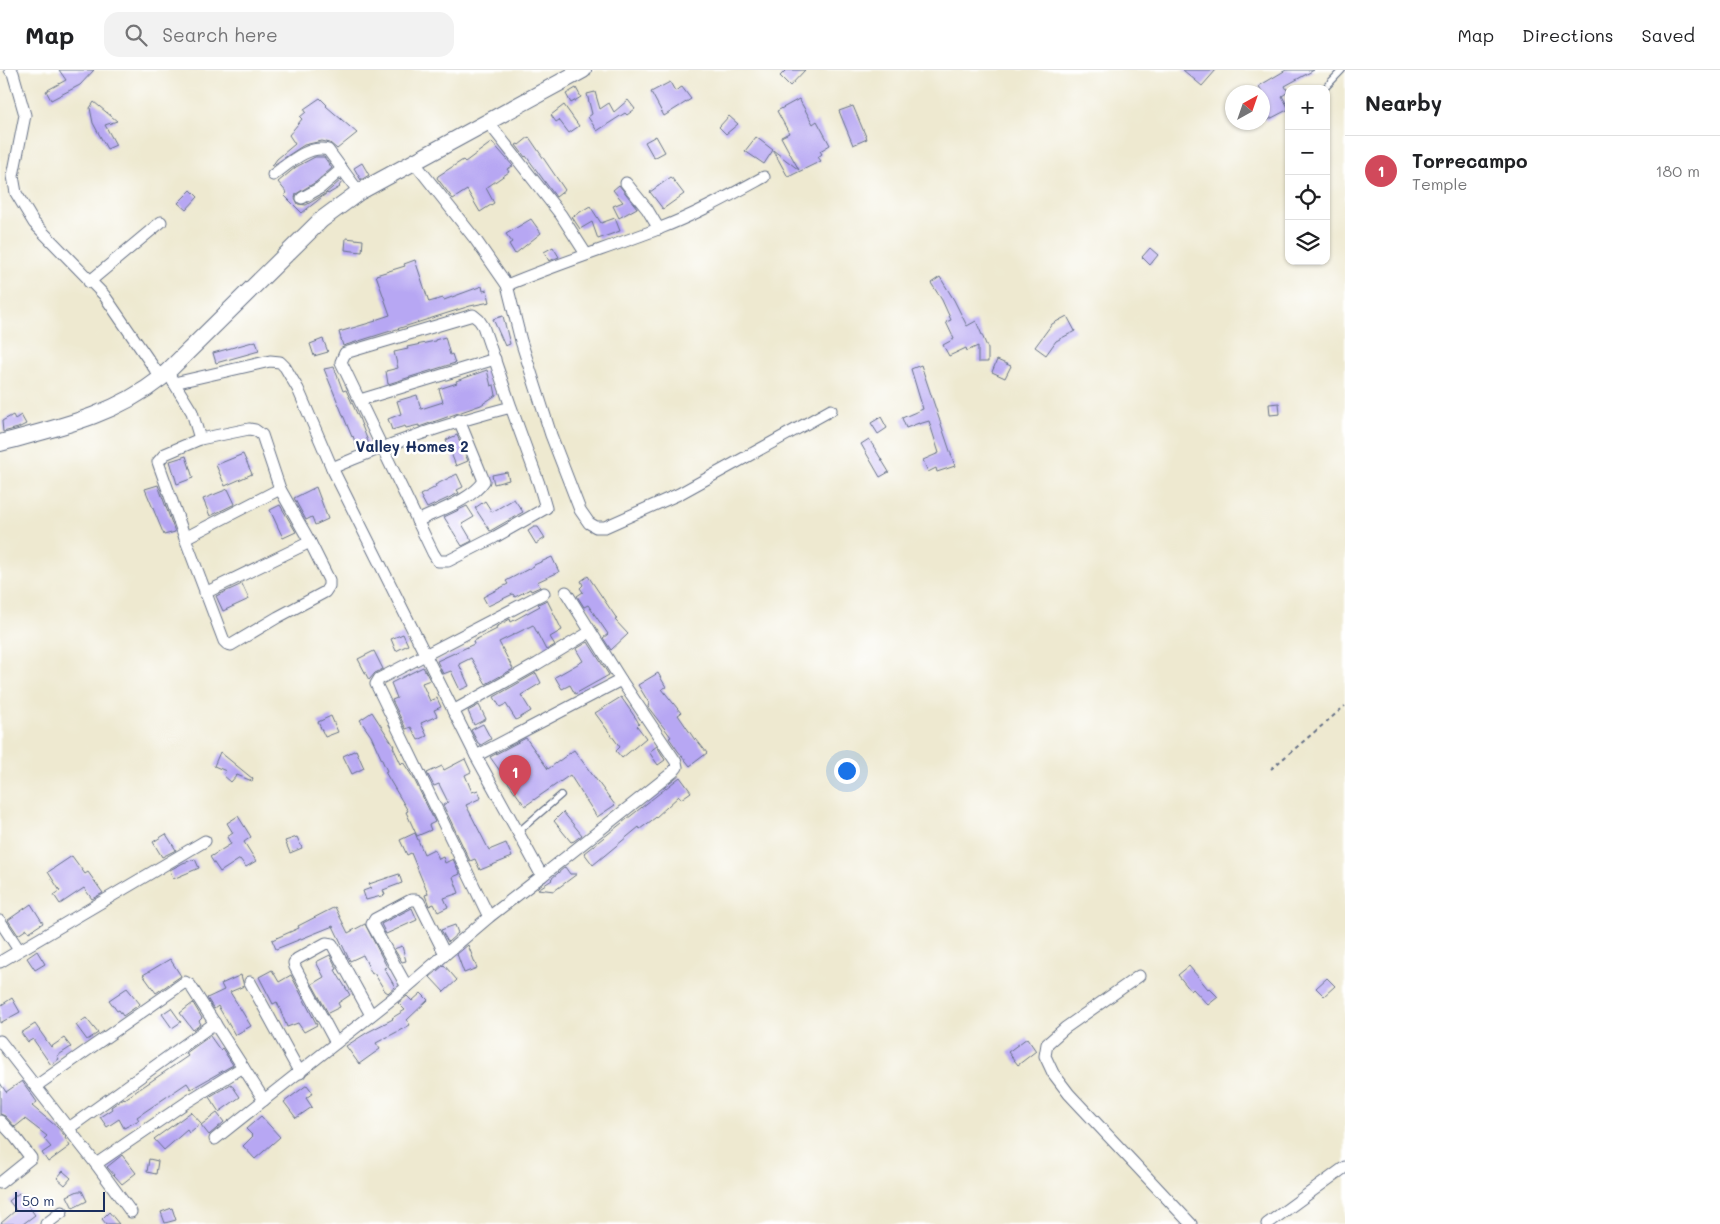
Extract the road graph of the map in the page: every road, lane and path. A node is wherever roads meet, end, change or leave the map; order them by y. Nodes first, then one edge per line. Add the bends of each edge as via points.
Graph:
1 (584, 70) edge
2 (1342, 70) edge
3 (13, 71) edge
4 (1328, 85) edge
5 (488, 122) junction
6 (414, 162) junction
7 (342, 169) junction
8 (273, 175) dead end
9 (764, 176) dead end
10 (626, 183) dead end
11 (359, 192) junction
12 (302, 198) dead end
13 (162, 222) dead end
14 (659, 229) junction
15 (586, 254) junction
16 (89, 282) junction
17 (507, 286) junction
18 (495, 359) junction
19 (168, 378) junction
20 (360, 400) junction
21 (511, 407) junction
22 (831, 410) dead end
23 (459, 420) junction
24 (200, 439) junction
25 (0, 443) edge
26 (381, 447) junction
27 (332, 468) junction
28 (280, 489) junction
29 (417, 521) junction
30 (185, 538) junction
31 (310, 542) junction
32 (566, 592) dead end
33 (205, 593) junction
34 (544, 593) dead end
35 (590, 632) junction
36 (425, 655) junction
37 (620, 680) junction
38 (1345, 706) edge
39 (453, 711) junction
40 (476, 756) junction
41 (1272, 769) dead end
42 (561, 795) dead end
43 (518, 832) junction
44 (205, 841) dead end
45 (542, 876) junction
46 (489, 917) junction
47 (0, 921) edge
48 (19, 950) junction
49 (446, 954) junction
50 (0, 962) edge
51 (1139, 976) dead end
52 (250, 982) dead end
53 (407, 987) junction
54 (372, 1015) junction
55 (215, 1023) junction
56 (0, 1041) edge
57 (336, 1043) junction
58 (243, 1067) junction
59 (300, 1074) junction
60 (36, 1086) junction
61 (264, 1100) junction
62 (0, 1121) edge
63 (69, 1128) junction
64 (216, 1139) dead end
65 (96, 1164) junction
66 (1345, 1167) edge
67 (0, 1183) edge
68 (62, 1212) dead end
69 (131, 1212) dead end
70 (46, 1224) edge
71 (1190, 1224) edge
72 (1267, 1224) edge

1 - 5 main road
2 - 4 lane
3 - 16 street via 25,115 13,176 16,193 34,224
5 - 6 main road
5 - 15 street via 561,215
6 - 11 main road
6 - 17 street via 475,239
7 - 8 street via 328,150 321,148 293,160
7 - 11 street
7 - 12 street
9 - 14 street
10 - 14 street
11 - 19 main road via 321,220
13 - 16 street
14 - 15 street
15 - 17 street
16 - 19 street via 104,295
17 - 22 street via 551,435 580,510 585,519 596,527 605,527 678,494
18 - 20 street
18 - 20 street via 483,326 473,315 345,353 341,362
18 - 21 street
19 - 24 street via 192,412
19 - 25 main road via 107,411
19 - 27 street via 280,362 298,389
20 - 26 street
21 - 23 street
21 - 29 street via 546,508 448,561 438,561
23 - 26 street
23 - 29 street via 484,482 471,494
24 - 28 street via 255,430 262,435
24 - 30 street via 165,454 158,462
26 - 27 street
26 - 29 street
27 - 36 street
28 - 30 street
28 - 31 street
30 - 33 street
31 - 33 street
31 - 33 street via 329,586 232,646 224,641
32 - 35 street
34 - 36 street
35 - 37 street
35 - 39 street
36 - 39 street
36 - 46 street via 379,679 376,684
37 - 40 street
37 - 45 street via 676,762 676,768
38 - 41 path
39 - 40 street
40 - 43 street
42 - 43 lane
43 - 45 street
44 - 48 street
45 - 46 street
46 - 49 street
47 - 48 street
48 - 50 street
49 - 53 street
49 - 53 street via 416,900 373,920 372,924
51 - 71 street via 1064,1028 1047,1044 1045,1056 1069,1094
52 - 59 street
53 - 54 street
54 - 57 street
54 - 57 street via 332,944 326,942 297,959 295,968
55 - 58 street
55 - 60 street via 190,984 183,982
55 - 63 street
56 - 60 street
57 - 59 street
58 - 61 street
58 - 65 street
59 - 61 street
60 - 63 street
61 - 64 street
62 - 67 street via 31,1158
63 - 65 street
65 - 69 street
66 - 72 street
68 - 70 street

